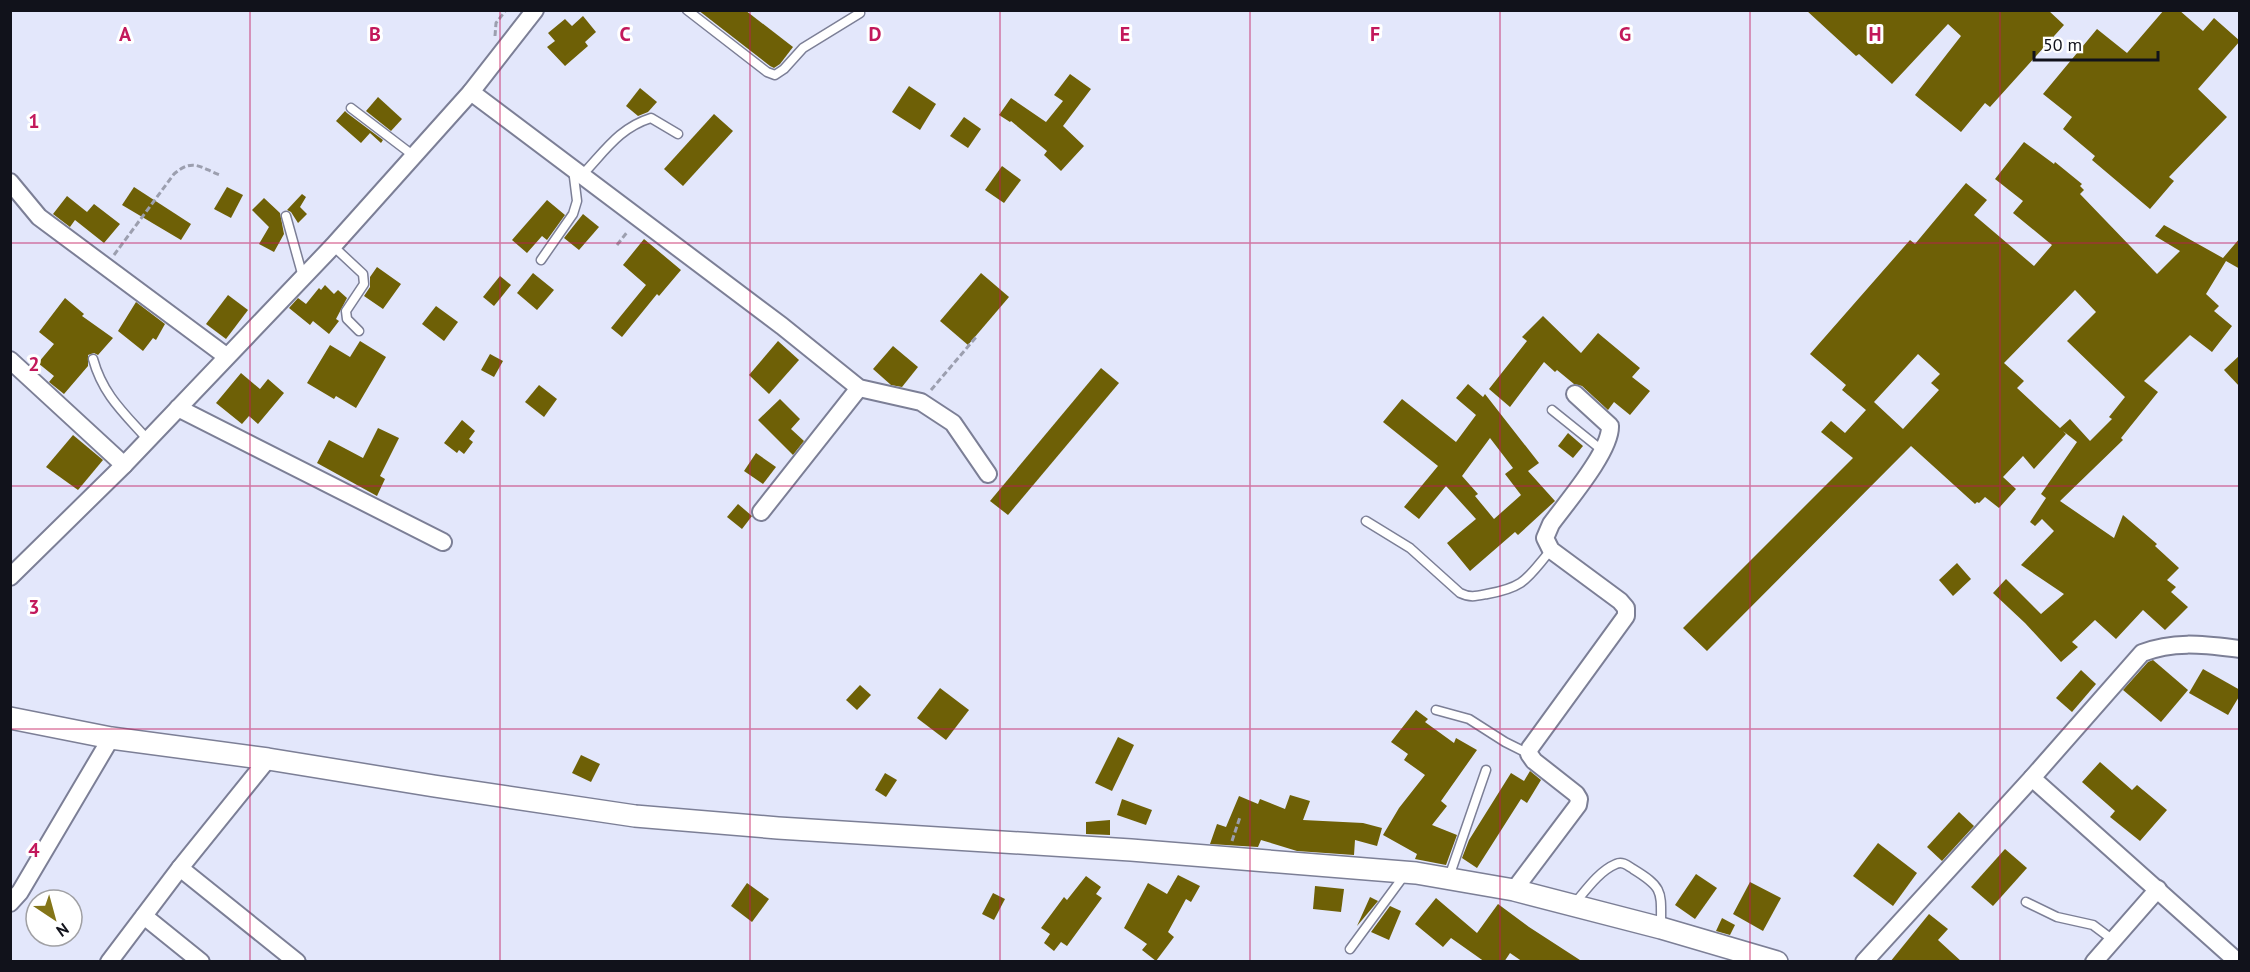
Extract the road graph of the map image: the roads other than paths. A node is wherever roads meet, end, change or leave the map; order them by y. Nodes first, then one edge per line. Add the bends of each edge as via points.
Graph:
1 (535, 10) edge
2 (687, 10) edge
3 (860, 13) dead end
4 (471, 92) junction
5 (351, 108) dead end
6 (678, 134) dead end
7 (414, 156) junction
8 (578, 172) junction
9 (10, 182) edge
10 (286, 216) dead end
11 (333, 246) junction
12 (541, 260) dead end
13 (303, 277) junction
14 (359, 331) dead end
15 (226, 356) junction
16 (93, 359) dead end
17 (10, 360) edge
18 (859, 388) junction
19 (1575, 394) dead end
20 (178, 408) junction
21 (1552, 410) dead end
22 (148, 440) junction
23 (1603, 451) junction
24 (124, 465) junction
25 (988, 474) dead end
26 (760, 512) dead end
27 (1366, 521) dead end
28 (443, 542) dead end
29 (1551, 550) junction
30 (10, 577) edge
31 (2240, 649) edge
32 (1436, 710) dead end
33 (10, 718) edge
34 (111, 738) junction
35 (1529, 754) junction
36 (268, 759) junction
37 (1485, 770) dead end
38 (2032, 778) junction
39 (180, 868) junction
40 (1406, 872) junction
41 (1448, 879) junction
42 (2158, 889) junction
43 (1514, 890) junction
44 (2026, 902) dead end
45 (10, 903) edge
46 (1573, 906) junction
47 (144, 916) junction
48 (1661, 928) junction
49 (2113, 940) junction
50 (1350, 949) dead end
51 (109, 962) edge
52 (201, 962) edge
53 (297, 962) edge
54 (1777, 962) edge
55 (1864, 962) edge
56 (2094, 962) edge
57 (2238, 962) edge

1 - 4 street
2 - 3 lane via 775,75 802,48
4 - 7 street
4 - 8 street
5 - 7 lane
6 - 8 lane via 651,118 638,122
7 - 11 street
8 - 12 lane via 573,214
8 - 18 street
9 - 15 street via 39,217
10 - 13 lane
11 - 13 street
11 - 14 lane via 363,274 364,284 346,311 347,319
13 - 15 street
15 - 20 street
16 - 22 lane via 98,378 110,398
17 - 24 street
18 - 25 street via 921,402 953,423
18 - 26 street
19 - 23 street via 1610,426
20 - 22 street
20 - 28 street
21 - 23 lane
22 - 24 street
23 - 29 street via 1551,524 1545,538
24 - 30 street
27 - 29 lane via 1410,548 1469,597 1515,587
29 - 35 street via 1620,602 1626,608 1626,616
31 - 38 street via 2191,644 2158,646 2142,653
32 - 35 lane via 1469,719
33 - 34 street
34 - 36 street
34 - 45 street
35 - 43 street via 1575,794 1578,806
36 - 39 street
36 - 40 street via 635,816
37 - 41 lane
38 - 42 street
38 - 55 street
39 - 47 street
39 - 53 street
40 - 41 street
40 - 50 lane
41 - 43 street
42 - 49 street
42 - 57 street
43 - 46 street
44 - 49 lane via 2057,917 2093,925
46 - 48 street
46 - 48 lane via 1607,869 1624,863 1658,887
47 - 51 street
47 - 52 street
48 - 54 street
49 - 56 street

